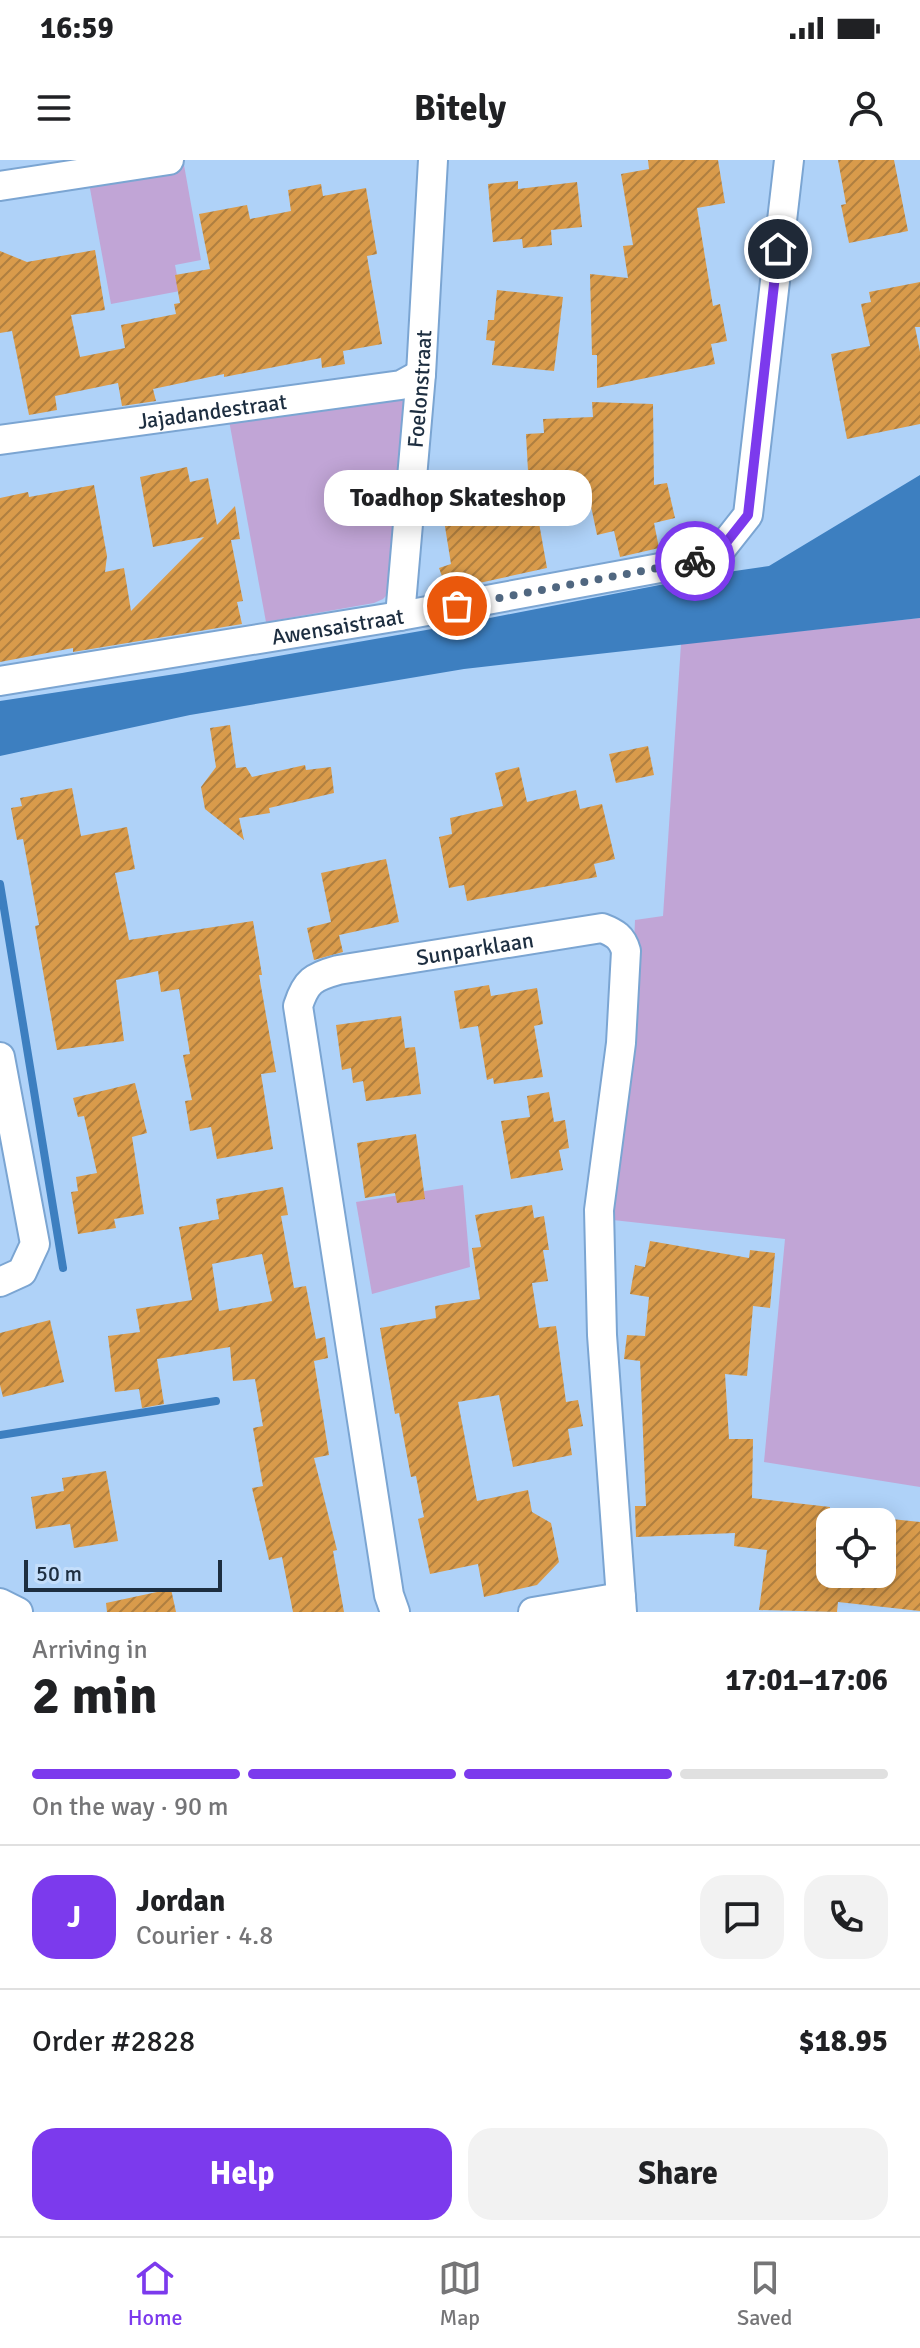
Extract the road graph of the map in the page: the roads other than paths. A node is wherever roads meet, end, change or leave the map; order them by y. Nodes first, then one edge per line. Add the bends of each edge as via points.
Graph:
1 (169, 160) edge
2 (433, 160) edge
3 (789, 160) edge
4 (0, 186) edge
5 (421, 374) junction
6 (0, 440) edge
7 (400, 616) junction
8 (0, 681) edge
9 (0, 1057) edge
10 (11, 1277) edge
11 (0, 1603) edge
12 (621, 1605) edge
13 (18, 1612) edge
14 (395, 1612) edge
15 (533, 1612) edge

1 - 4 street
2 - 5 street, Foelonstraat
3 - 7 street, Awensaistraat via 748,515 714,558
5 - 6 street, Jajadandestraat via 401,385
5 - 7 street, Foelonstraat
7 - 8 street, Awensaistraat
9 - 10 street via 35,1244
11 - 13 street
12 - 14 street, Sunparklaan via 599,1210 621,1043 626,951 615,933 602,928 338,970 317,976 304,988 298,1006
12 - 15 street, Sunparklaan

